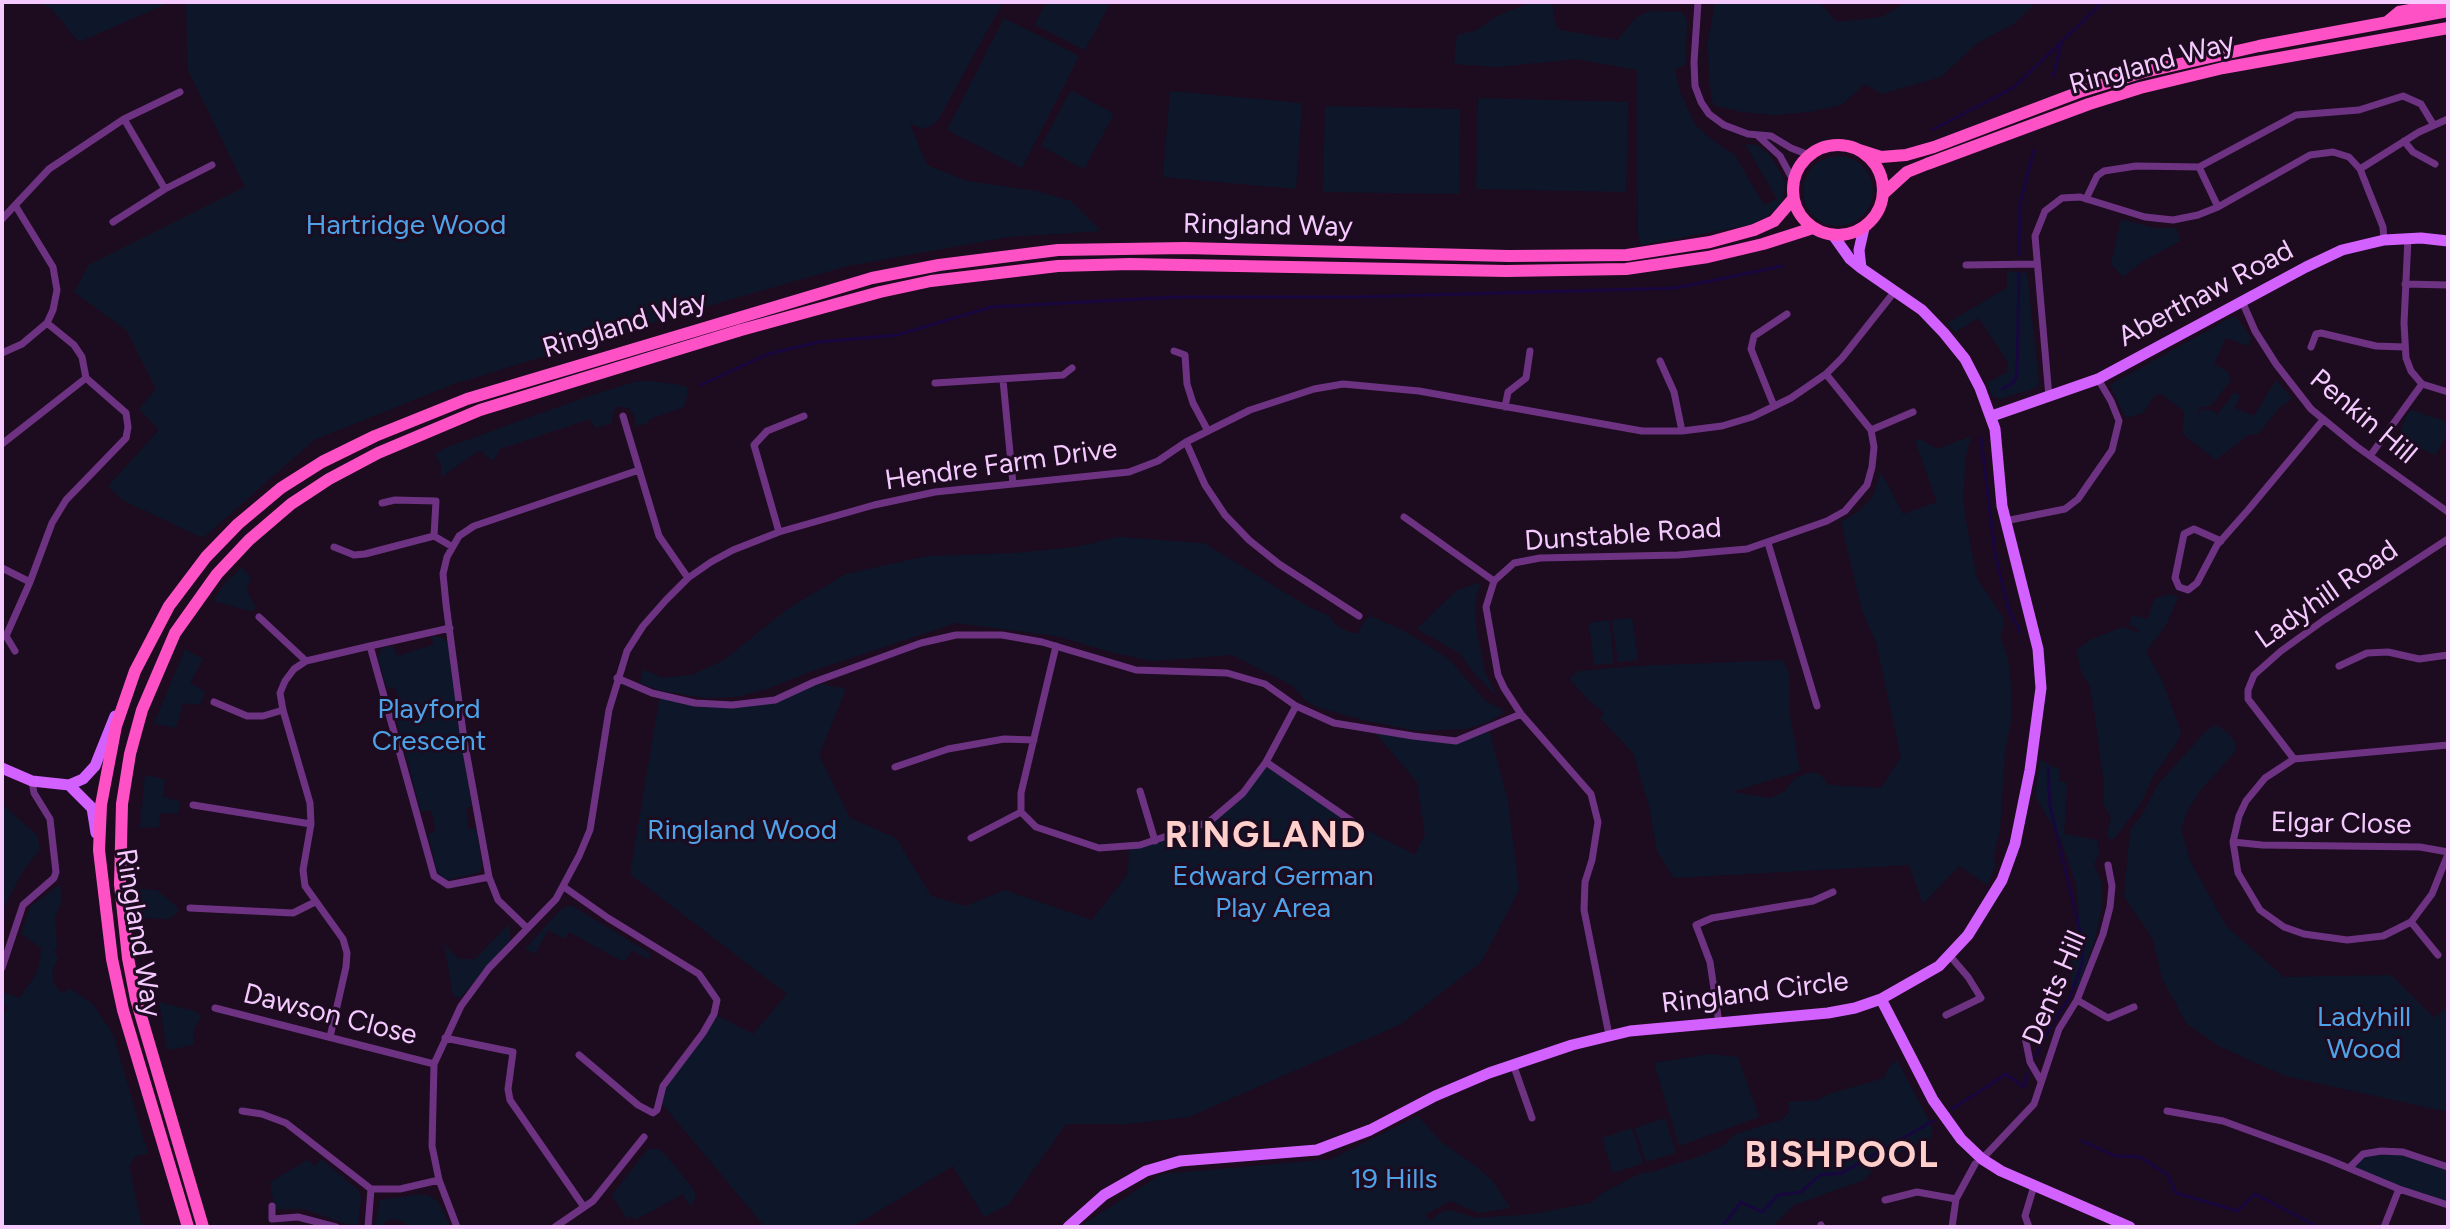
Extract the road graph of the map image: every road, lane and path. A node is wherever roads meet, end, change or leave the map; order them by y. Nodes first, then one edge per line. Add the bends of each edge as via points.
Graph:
1 (1698, 2) edge
2 (2448, 3) edge
3 (2448, 11) edge
4 (2385, 24) junction
5 (2448, 28) edge
6 (180, 92) dead end
7 (124, 119) junction
8 (2448, 119) edge
9 (2433, 124) junction
10 (1757, 135) junction
11 (2404, 141) junction
12 (1859, 150) junction
13 (1809, 155) junction
14 (2435, 164) dead end
15 (212, 165) dead end
16 (2199, 167) junction
17 (2360, 169) junction
18 (1793, 180) junction
19 (165, 189) junction
20 (1884, 193) junction
21 (1793, 199) junction
22 (2086, 199) junction
23 (15, 205) junction
24 (2218, 207) junction
25 (2, 219) edge
26 (113, 222) dead end
27 (1813, 228) junction
28 (1864, 228) junction
29 (1833, 235) junction
30 (2408, 238) junction
31 (2384, 240) junction
32 (2448, 241) edge
33 (2036, 264) junction
34 (1966, 265) dead end
35 (1861, 268) junction
36 (2405, 284) junction
37 (2448, 285) edge
38 (1895, 291) junction
39 (2242, 301) junction
40 (1787, 314) dead end
41 (47, 323) junction
42 (2311, 347) dead end
43 (2404, 347) junction
44 (1174, 351) dead end
45 (1530, 351) dead end
46 (2, 353) edge
47 (1660, 361) dead end
48 (1072, 368) dead end
49 (1826, 374) junction
50 (86, 378) junction
51 (2098, 379) junction
52 (1003, 380) junction
53 (935, 383) dead end
54 (2422, 384) junction
55 (2448, 392) edge
56 (2049, 398) junction
57 (1774, 406) junction
58 (1505, 407) junction
59 (1913, 412) dead end
60 (623, 416) dead end
61 (804, 416) dead end
62 (1992, 416) junction
63 (2323, 420) junction
64 (1871, 430) junction
65 (1208, 431) junction
66 (1682, 431) junction
67 (1186, 442) junction
68 (2, 444) edge
69 (2370, 456) junction
70 (639, 470) junction
71 (1013, 484) junction
72 (382, 503) dead end
73 (2448, 512) edge
74 (1404, 517) dead end
75 (2005, 521) junction
76 (779, 532) junction
77 (434, 536) junction
78 (2448, 539) edge
79 (2221, 541) junction
80 (1768, 543) junction
81 (451, 546) junction
82 (334, 547) dead end
83 (2, 568) edge
84 (688, 578) junction
85 (1494, 581) junction
86 (30, 582) junction
87 (1359, 616) dead end
88 (259, 617) dead end
89 (450, 628) junction
90 (370, 646) junction
91 (1056, 646) junction
92 (15, 651) dead end
93 (2448, 655) edge
94 (306, 661) junction
95 (2339, 666) dead end
96 (135, 671) junction
97 (617, 678) junction
98 (214, 702) dead end
99 (1296, 706) junction
100 (1817, 706) dead end
101 (283, 710) junction
102 (1521, 714) junction
103 (1034, 740) junction
104 (2448, 745) edge
105 (2294, 759) junction
106 (1266, 762) junction
107 (895, 767) dead end
108 (2, 768) edge
109 (32, 781) junction
110 (69, 785) junction
111 (1140, 791) dead end
112 (193, 805) dead end
113 (1021, 812) junction
114 (311, 824) junction
115 (1359, 826) dead end
116 (971, 838) dead end
117 (1155, 841) junction
118 (2233, 842) junction
119 (99, 850) junction
120 (2448, 853) edge
121 (2108, 865) dead end
122 (489, 877) junction
123 (564, 887) junction
124 (1833, 892) dead end
125 (315, 902) junction
126 (190, 908) dead end
127 (2411, 922) junction
128 (527, 928) junction
129 (2438, 955) dead end
130 (1950, 956) junction
131 (2, 968) edge
132 (1881, 999) junction
133 (2077, 1000) junction
134 (2134, 1007) dead end
135 (215, 1008) dead end
136 (1946, 1015) dead end
137 (1719, 1023) junction
138 (1609, 1035) junction
139 (330, 1037) junction
140 (2025, 1037) dead end
141 (445, 1038) junction
142 (579, 1055) dead end
143 (434, 1064) junction
144 (1513, 1064) junction
145 (2041, 1081) junction
146 (242, 1111) dead end
147 (2167, 1111) dead end
148 (1532, 1118) dead end
149 (644, 1137) dead end
150 (1979, 1162) junction
151 (2448, 1167) edge
152 (2349, 1168) junction
153 (439, 1180) junction
154 (2034, 1186) junction
155 (371, 1189) junction
156 (2399, 1189) junction
157 (1956, 1199) junction
158 (1885, 1200) dead end
159 (2448, 1205) edge
160 (272, 1206) dead end
161 (584, 1207) junction
162 (188, 1227) edge
163 (203, 1227) edge
164 (336, 1227) edge
165 (368, 1227) edge
166 (457, 1227) edge
167 (555, 1227) edge
168 (1068, 1227) edge
169 (1952, 1227) edge
170 (2029, 1227) edge
171 (2130, 1227) edge
172 (2384, 1227) edge

1 - 10 street via 1694,62 1701,102 1724,125
2 - 4 main road, Ringland Way via 2399,12
3 - 4 main road, Ringland Way
4 - 12 main road, Ringland Way via 2140,73 1906,155 1881,157
5 - 20 main road, Ringland Way via 2237,65 2140,88 1907,172
6 - 7 street
7 - 19 street
7 - 23 street via 49,169
8 - 9 street
9 - 11 street
9 - 16 street via 2421,104 2403,96 2359,110 2296,115
10 - 13 street via 1771,136
10 - 18 street via 1780,156
11 - 14 street
11 - 17 street
12 - 13 main road, Ringland Way via 1834,144
12 - 20 main road via 1878,168
13 - 18 main road
15 - 19 street
16 - 22 street via 2104,171
16 - 24 street
17 - 24 street via 2342,154 2315,154
17 - 31 street
18 - 21 main road
19 - 26 street
20 - 28 main road, Ringland Way via 1874,219
21 - 27 main road
21 - 96 main road, Ringland Way via 1774,221 1754,230 1627,255 1058,250 857,282 467,399 322,462 281,488 206,557 169,606
22 - 24 street via 2164,220
22 - 33 street via 2068,196 2045,211 2035,236
23 - 25 street
23 - 41 street via 53,267 57,290
27 - 29 main road
27 - 163 main road, Ringland Way via 1708,257 1626,269 1130,264 1058,266 931,281 741,330 480,410 329,479 291,504 217,574 170,645 130,754 122,804 120,884 128,958
28 - 29 main road
28 - 35 street
29 - 35 street, Ringland Circle
30 - 31 street, Aberthaw Road
30 - 32 street, Aberthaw Road
30 - 36 street
31 - 39 street, Aberthaw Road via 2330,255
33 - 34 street
33 - 56 street
35 - 38 street, Ringland Circle
36 - 37 street
36 - 43 street
38 - 49 street, Hendre Farm Drive
38 - 62 street, Ringland Circle via 1922,310 1965,359
39 - 51 street, Aberthaw Road
39 - 63 street, Penkin Hill via 2276,364
40 - 57 street via 1754,336 1751,349
41 - 46 street
41 - 50 street via 74,345
42 - 43 street via 2321,333
43 - 54 street via 2411,371
44 - 65 street via 1185,355 1187,384
45 - 58 street via 1526,378 1508,392
47 - 66 street via 1674,392
48 - 52 street via 1063,375
49 - 57 street, Hendre Farm Drive
49 - 64 street
50 - 68 street
50 - 86 street via 126,413 126,438 66,500
51 - 56 street, Aberthaw Road
51 - 75 street via 2119,421 2112,450 2065,509
52 - 53 street
52 - 71 street
54 - 55 street
54 - 69 street
56 - 62 street, Aberthaw Road
57 - 66 street, Hendre Farm Drive via 1722,426
58 - 65 street, Hendre Farm Drive via 1407,389 1343,384 1279,399
58 - 66 street, Hendre Farm Drive via 1642,431
59 - 64 street
60 - 70 street
61 - 76 street via 767,431 754,445
62 - 75 street, Ringland Circle
63 - 69 street, Penkin Hill
63 - 79 street
64 - 80 street, Dunstable Road via 1872,467 1857,500 1827,521
65 - 67 street, Hendre Farm Drive
67 - 71 street, Hendre Farm Drive via 1129,472
67 - 87 street via 1205,485 1249,540
69 - 73 street, Penkin Hill
70 - 81 street via 474,526
70 - 84 street via 659,536
71 - 76 street, Hendre Farm Drive via 935,492
72 - 77 street via 436,501
74 - 85 street
75 - 130 street, Ringland Circle via 2038,649 2037,720 2016,838 2002,880
76 - 84 street, Hendre Farm Drive via 733,550
77 - 81 street
77 - 82 street via 365,554
78 - 105 street, Ladyhill Road via 2281,651 2254,675 2248,699
79 - 79 street via 2194,587 2179,587 2175,578 2184,534 2194,529
80 - 85 street, Dunstable Road via 1714,553 1540,558 1514,563
80 - 100 street
81 - 89 street via 443,574
83 - 86 street
84 - 97 street, Hendre Farm Drive via 643,626
85 - 102 street, Dunstable Road via 1486,607 1498,675
86 - 92 street via 6,636
88 - 94 street
89 - 90 street
89 - 122 street
90 - 94 street
90 - 122 street via 434,876 448,885
91 - 97 street via 1002,635 956,635 896,652 775,700 732,705 667,697
91 - 99 street via 1136,670 1227,673 1265,684
91 - 103 street
93 - 95 street via 2419,659 2367,653
94 - 101 street via 285,681 280,693
96 - 110 street via 95,766
96 - 119 main road, Ringland Way via 109,759
97 - 123 street, Hendre Farm Drive via 590,830
98 - 101 street via 247,716
99 - 102 street via 1334,723 1456,741
99 - 106 street
101 - 114 street via 310,803
102 - 138 street, Dunstable Road via 1591,794 1598,822 1584,910
103 - 107 street via 1004,739 948,749
103 - 113 street
104 - 105 street
105 - 118 street via 2265,778 2246,801
106 - 115 street
106 - 117 street via 1243,793 1209,822
108 - 109 street
109 - 110 street
109 - 131 street via 50,819 56,872 23,905
110 - 119 street via 92,808
111 - 117 street
112 - 114 street
113 - 116 street
113 - 117 street via 1036,827 1099,848
114 - 125 street via 303,870
118 - 120 street, Elgar Close via 2420,847
118 - 127 street via 2251,898 2284,927 2347,940 2383,936
119 - 162 main road, Ringland Way via 123,1010
120 - 127 street via 2432,894
121 - 133 street, Dents Hill via 2110,907
122 - 128 street via 498,900
123 - 128 street, Hendre Farm Drive
123 - 142 street via 699,974 717,1000 703,1033 663,1086 657,1110 649,1113
124 - 137 street via 1813,901 1696,925 1710,962
125 - 126 street via 293,913
125 - 139 street via 343,939 347,953
127 - 129 street
128 - 141 street, Hendre Farm Drive via 489,968
130 - 132 street, Ringland Circle
130 - 136 street via 1981,998
132 - 137 street, Ringland Circle via 1828,1013
132 - 150 street via 1933,1100
133 - 134 street via 2108,1018
133 - 145 street, Dents Hill via 2059,1029
135 - 139 street, Dawson Close
137 - 138 street, Ringland Circle
138 - 144 street, Ringland Circle
139 - 143 street, Dawson Close
140 - 145 street, Dents Hill
141 - 143 street, Hendre Farm Drive
141 - 161 street via 513,1052 510,1100
143 - 153 street, Hendre Farm Drive via 432,1146
144 - 148 street
144 - 168 street, Ringland Circle via 1317,1150 1180,1161 1146,1171 1104,1195
145 - 150 street, Dents Hill via 2034,1104
146 - 155 street via 286,1123
147 - 152 street via 2223,1121
149 - 161 street
150 - 154 street
150 - 157 street, Dents Hill
151 - 152 street via 2403,1152 2381,1151 2363,1154
152 - 156 street
153 - 155 street
153 - 166 street, Hendre Farm Drive
154 - 170 street via 2025,1216
154 - 171 street
155 - 165 street
156 - 159 street
156 - 172 street
157 - 158 street via 1917,1192
157 - 169 street
160 - 164 street via 272,1219 298,1217
161 - 167 street

